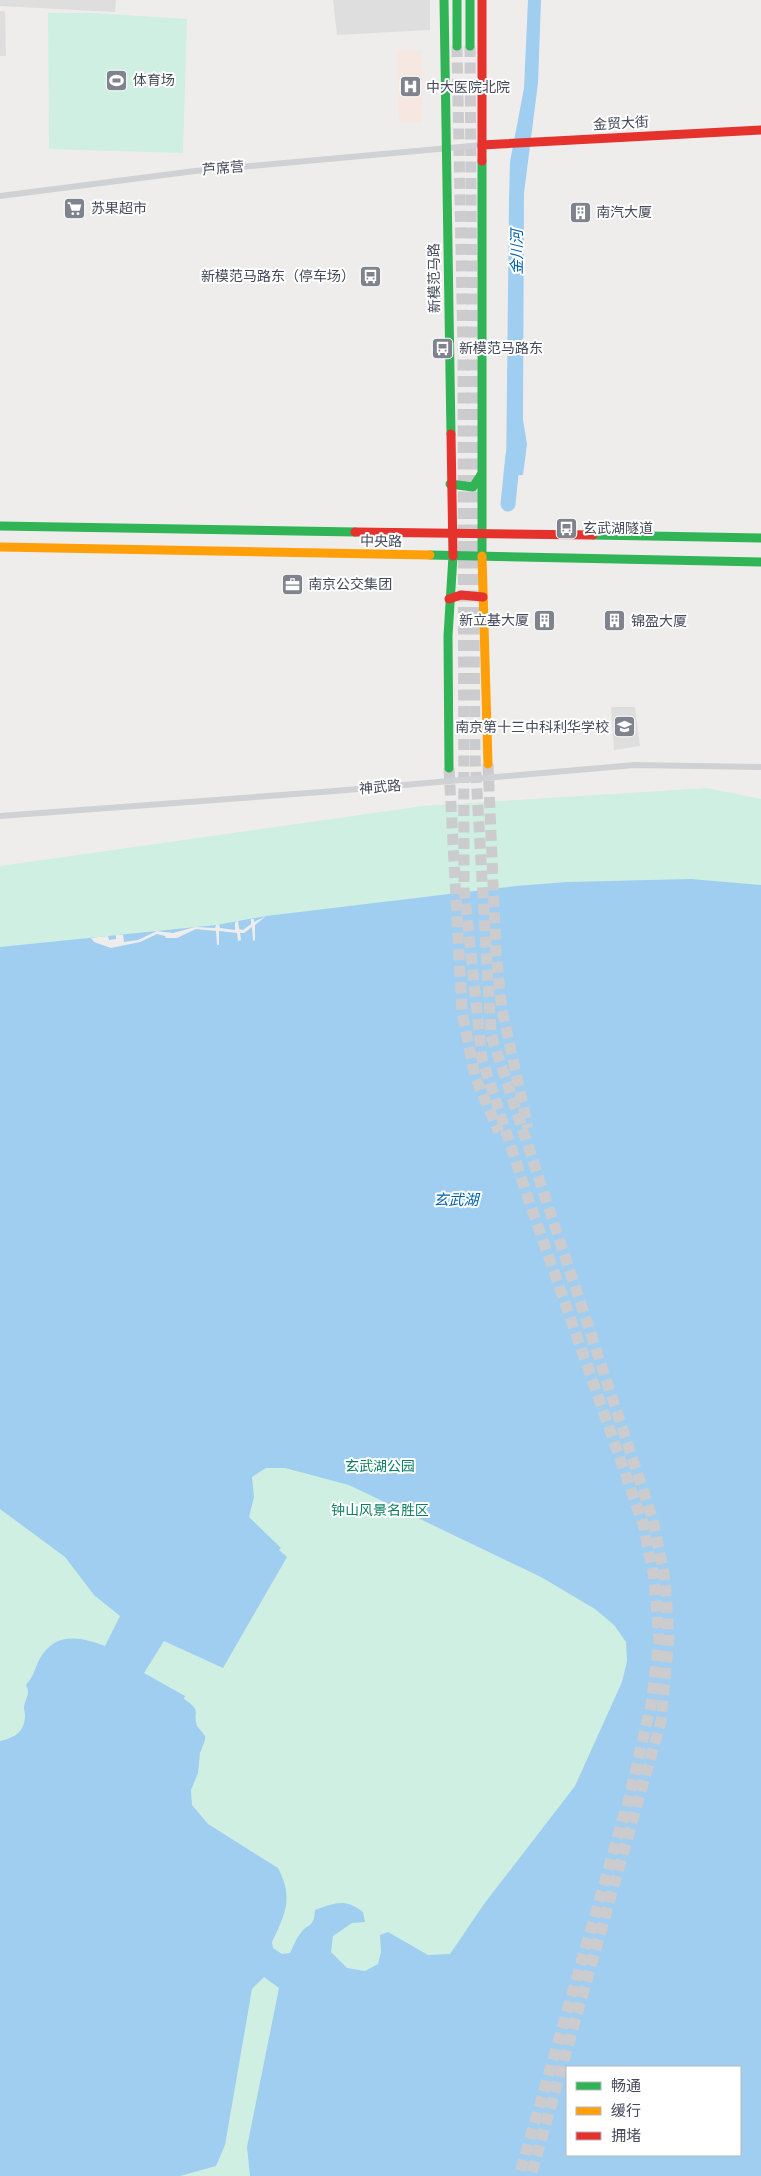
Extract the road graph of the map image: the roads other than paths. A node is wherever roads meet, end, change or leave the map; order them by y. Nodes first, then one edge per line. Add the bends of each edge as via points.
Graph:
1 (444, 0) edge
2 (456, 0) edge
3 (470, 0) edge
4 (482, 0) edge
5 (457, 46) tunnel mouth
6 (470, 46) tunnel mouth
7 (761, 130) edge
8 (482, 144) junction
9 (446, 148) junction
10 (0, 196) edge
11 (481, 475) junction
12 (450, 484) junction
13 (0, 526) edge
14 (482, 532) junction
15 (452, 533) junction
16 (761, 538) edge
17 (0, 547) edge
18 (453, 556) junction
19 (482, 556) junction
20 (761, 562) edge
21 (483, 597) junction
22 (449, 599) junction
23 (488, 764) tunnel mouth
24 (761, 767) edge
25 (449, 768) tunnel mouth
26 (0, 816) edge

1 - 9 main road, 新模范马路
2 - 5 main road
3 - 6 main road
4 - 8 main road
7 - 8 main road, 金贸大街
8 - 9 street, 芦席营
8 - 11 main road
9 - 10 street, 芦席营 via 194,171
9 - 12 main road, 新模范马路
11 - 12 main road via 472,487
11 - 14 main road
12 - 15 main road, 新模范马路
13 - 15 main road, 中央路
14 - 15 main road, 中央路
14 - 16 main road, 中央路
14 - 19 main road
15 - 18 main road, 新模范马路
17 - 18 main road, 中央路
18 - 19 main road, 中央路
18 - 22 main road, 新模范马路
19 - 20 main road, 中央路
19 - 21 main road
21 - 22 main road via 461,595
21 - 23 main road
22 - 25 main road, 新模范马路
24 - 26 street, 神武路, bridge via 634,765

